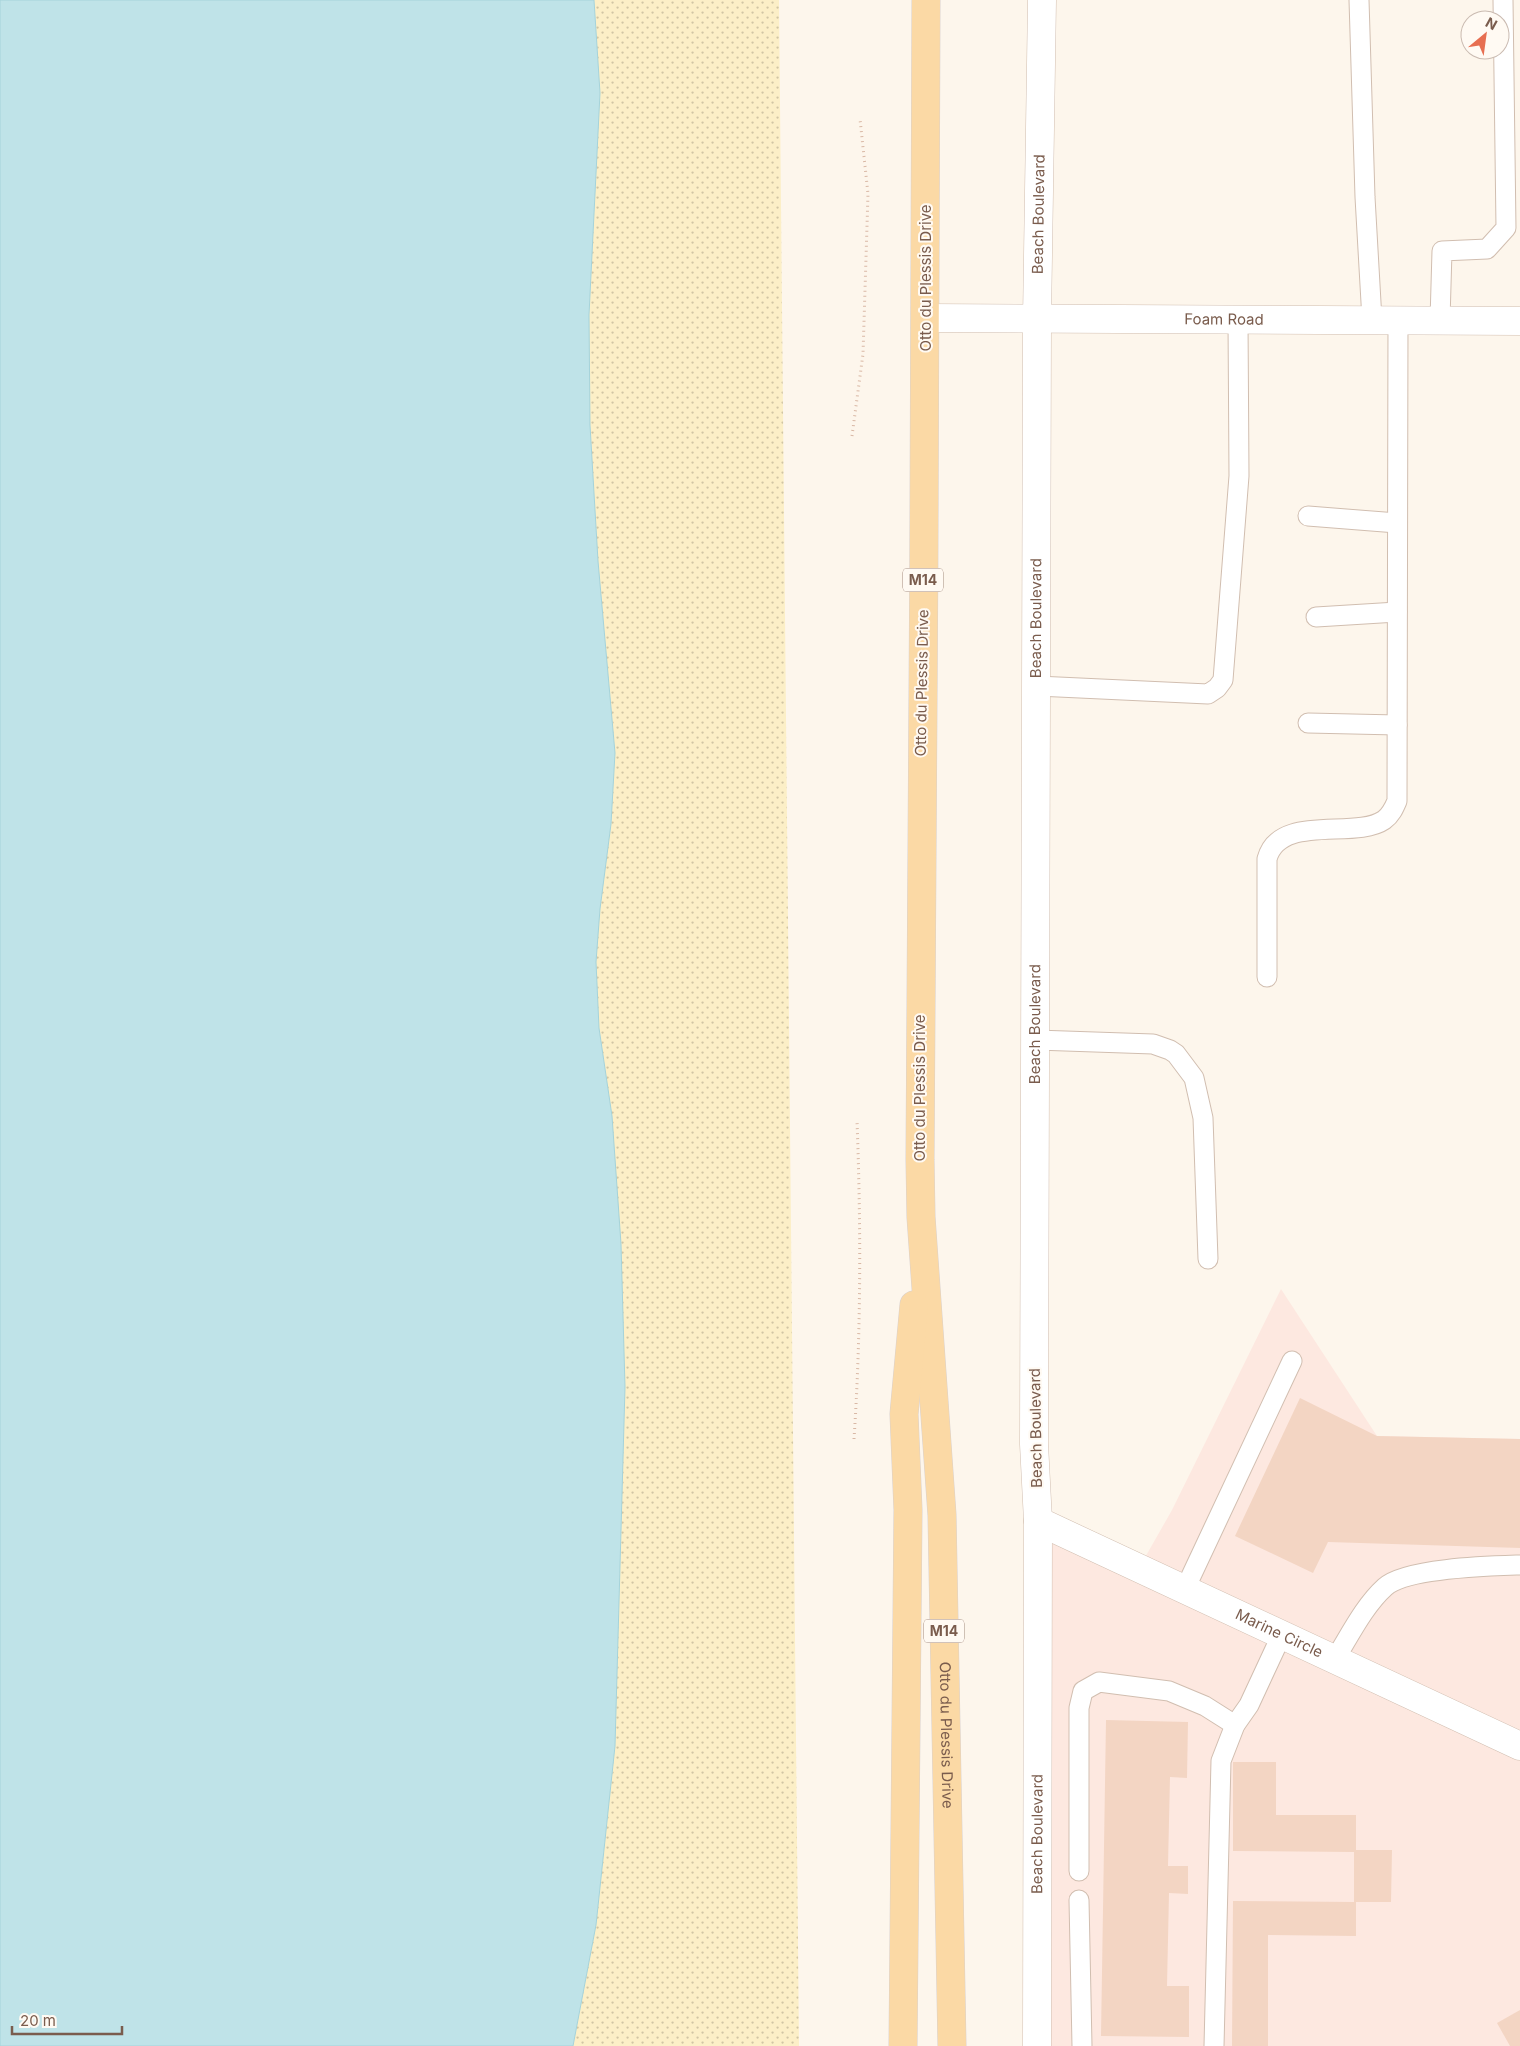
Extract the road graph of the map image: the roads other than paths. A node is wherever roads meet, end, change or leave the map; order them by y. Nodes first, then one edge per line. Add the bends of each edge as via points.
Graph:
1 (926, 0) edge
2 (1042, 0) edge
3 (1359, 0) edge
4 (1503, 0) edge
5 (926, 318) junction
6 (1037, 319) junction
7 (1238, 320) junction
8 (1385, 320) junction
9 (1440, 320) junction
10 (1520, 321) edge
11 (1308, 516) dead end
12 (1397, 523) junction
13 (1397, 612) junction
14 (1316, 617) dead end
15 (1037, 686) junction
16 (1308, 723) dead end
17 (1397, 725) junction
18 (1267, 977) dead end
19 (1036, 1040) junction
20 (921, 1217) junction
21 (1208, 1259) dead end
22 (1292, 1361) dead end
23 (1038, 1521) junction
24 (1520, 1565) edge
25 (1185, 1589) junction
26 (1282, 1634) junction
27 (1335, 1659) junction
28 (1235, 1725) junction
29 (1518, 1739) edge
30 (1079, 1871) dead end
31 (1079, 1900) dead end
32 (903, 2046) edge
33 (952, 2046) edge
34 (1036, 2046) edge
35 (1082, 2046) edge
36 (1214, 2046) edge

1 - 5 main road, Otto du Plessis Drive / M14
2 - 6 street, Beach Boulevard
3 - 8 lane via 1365,196
4 - 9 lane via 1506,228 1487,248 1442,251
5 - 6 street, Foam Road
5 - 20 main road, Otto du Plessis Drive / M14
6 - 7 street, Foam Road
6 - 15 street, Beach Boulevard
7 - 8 street, Foam Road
7 - 15 lane via 1239,476 1223,680 1208,694
8 - 9 street, Foam Road
8 - 12 lane
9 - 10 street, Foam Road
11 - 12 lane
12 - 13 lane
13 - 14 lane
13 - 17 lane
15 - 19 street, Beach Boulevard
16 - 17 lane
17 - 18 lane via 1397,801 1389,816 1374,824 1291,834 1276,842 1269,852
19 - 21 lane via 1153,1044 1170,1050 1184,1062 1194,1078 1203,1118
19 - 23 street, Beach Boulevard via 1034,1444
20 - 32 main road, Otto du Plessis Drive / M14 via 904,1414 908,1520
20 - 33 main road, Otto du Plessis Drive / M14 via 942,1515
22 - 25 lane
23 - 25 street, Marine Circle
23 - 34 street, Beach Boulevard
24 - 27 lane via 1431,1572 1396,1580 1371,1601
25 - 26 street, Marine Circle
26 - 27 street, Marine Circle
26 - 28 lane via 1249,1705
27 - 29 street, Marine Circle
28 - 30 lane via 1205,1706 1169,1691 1099,1682 1083,1691 1079,1718
28 - 36 lane via 1220,1761
31 - 35 lane

